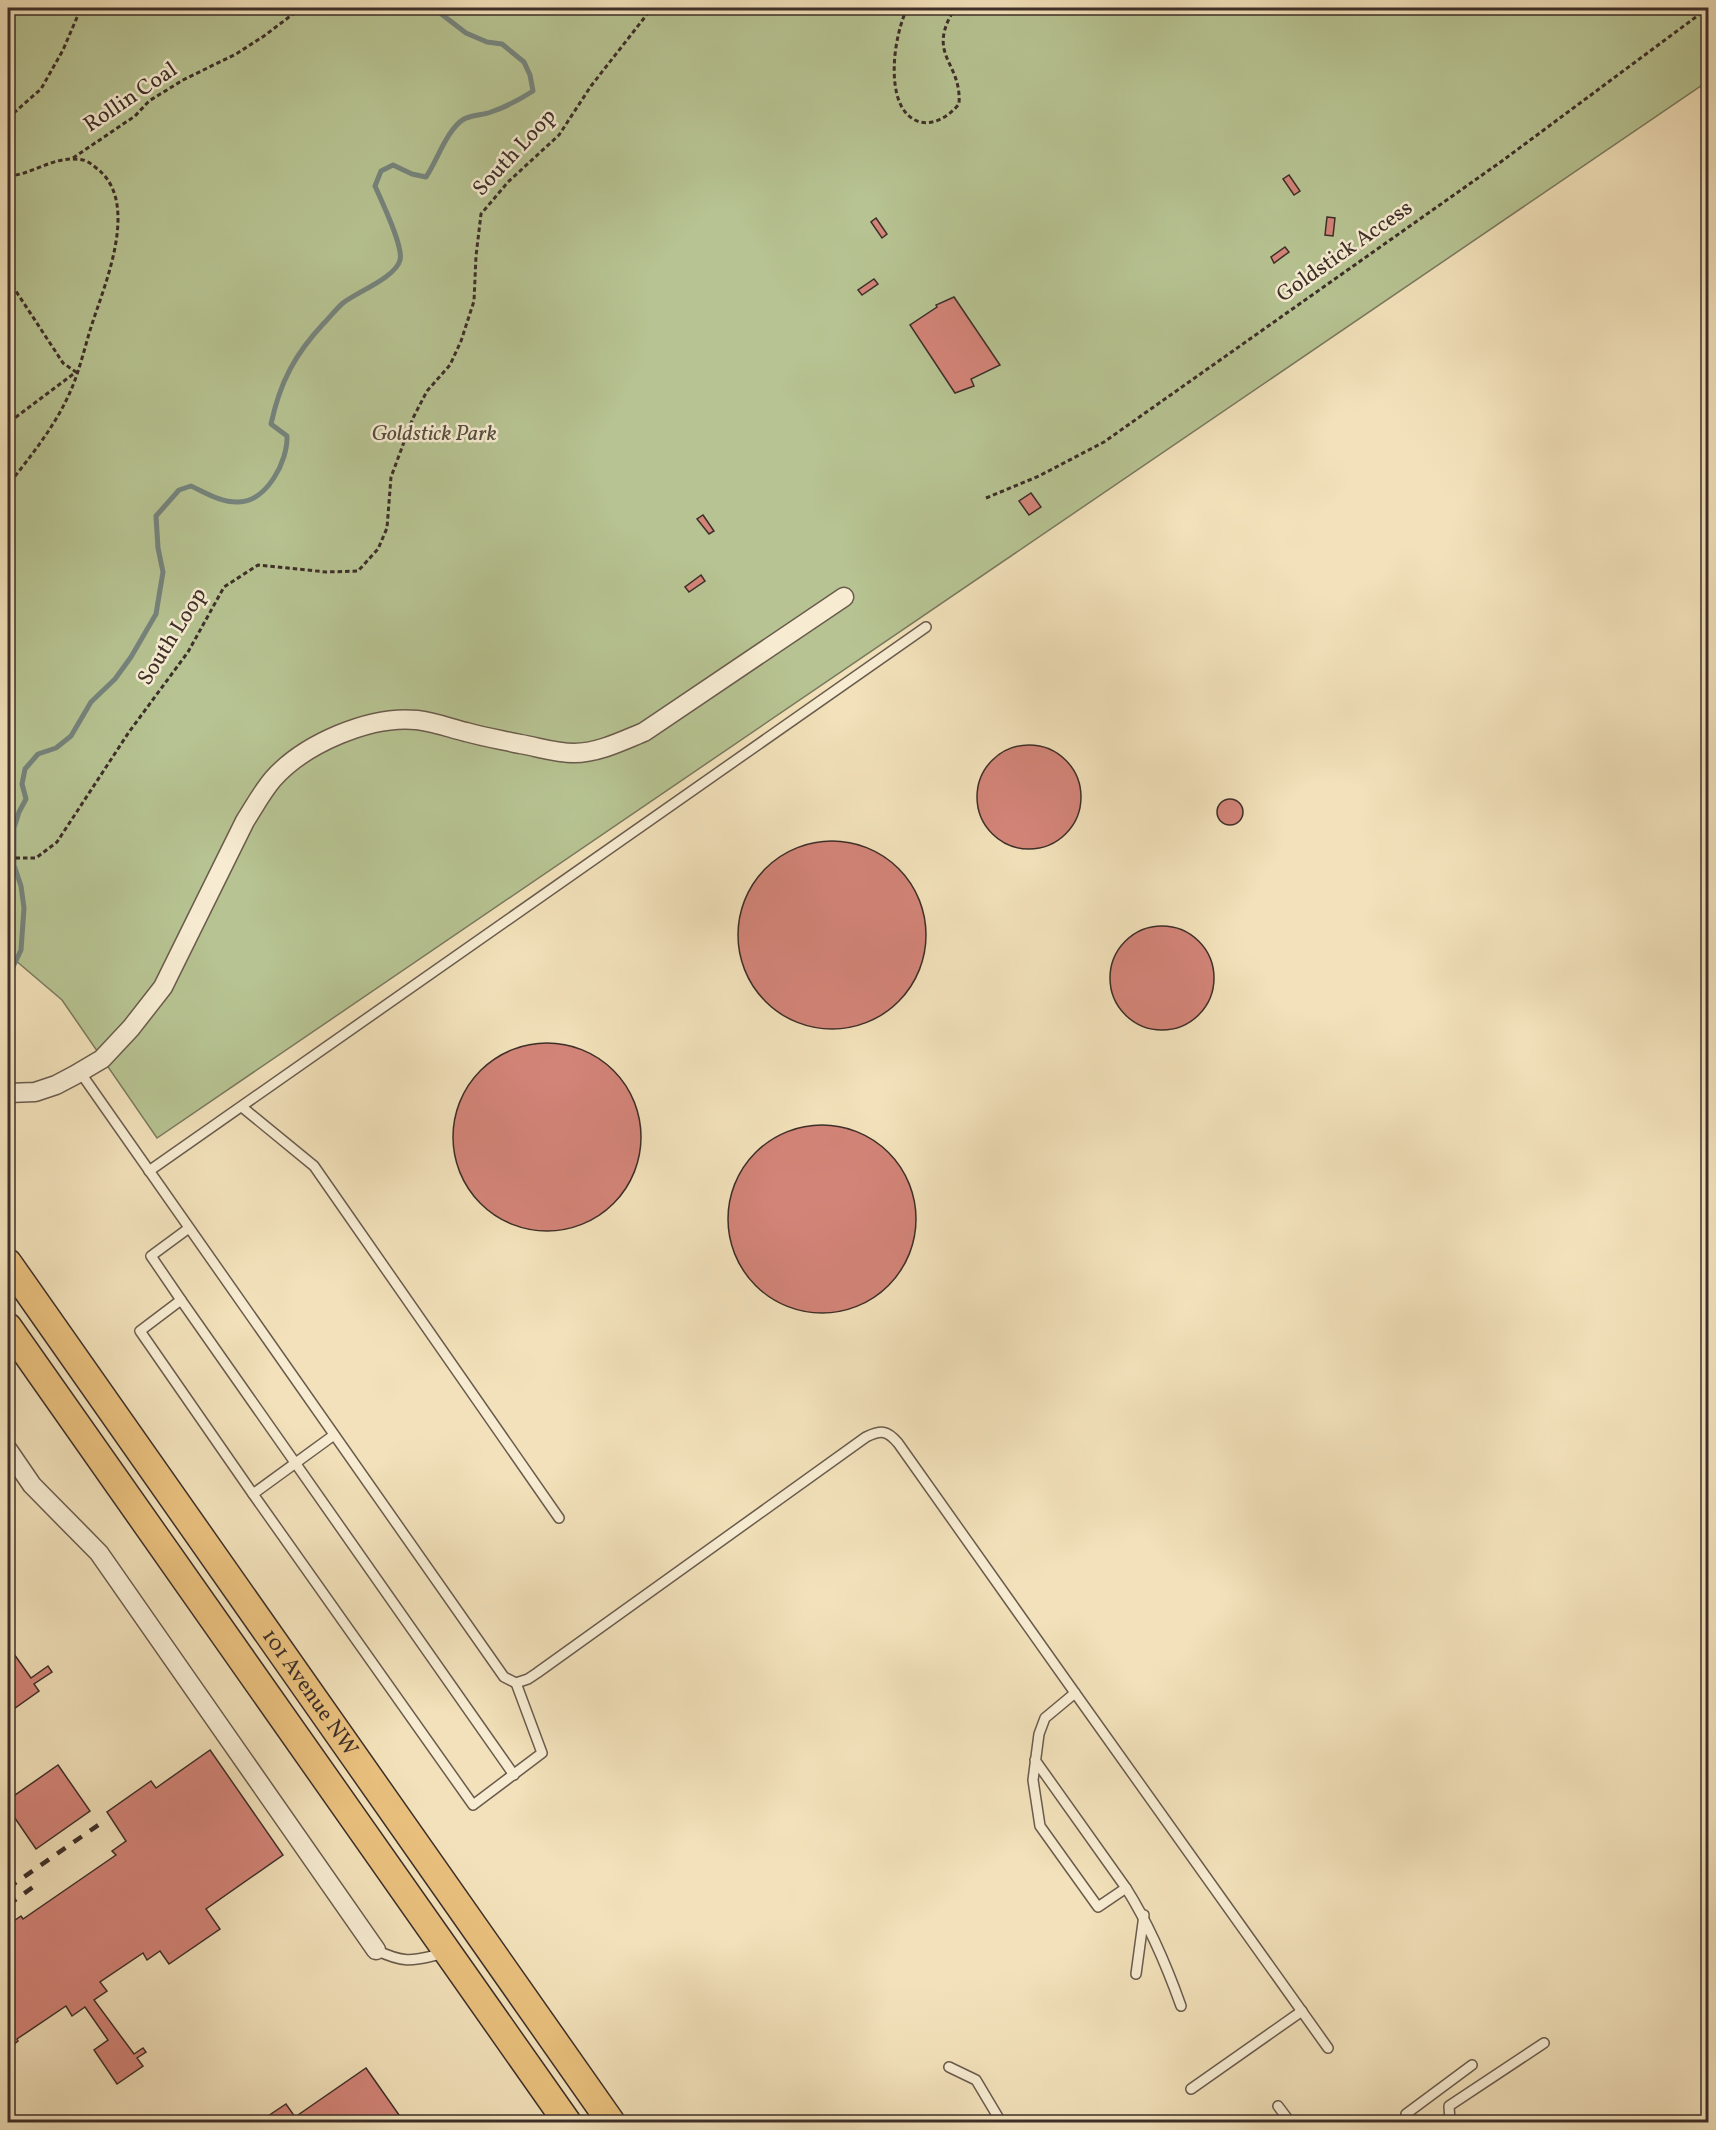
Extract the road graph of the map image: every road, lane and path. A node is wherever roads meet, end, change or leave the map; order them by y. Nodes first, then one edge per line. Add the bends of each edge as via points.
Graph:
1 (81, 8) edge
2 (301, 8) edge
3 (652, 8) edge
4 (907, 8) edge
5 (955, 8) edge
6 (1708, 8) edge
7 (8, 118) edge
8 (72, 159) junction
9 (8, 176) edge
10 (8, 279) edge
11 (76, 372) junction
12 (8, 423) edge
13 (8, 485) edge
14 (986, 498) dead end
15 (844, 597) dead end
16 (926, 627) dead end
17 (8, 858) edge
18 (80, 1072) junction
19 (8, 1093) edge
20 (242, 1107) junction
21 (149, 1171) junction
22 (189, 1228) junction
23 (8, 1263) edge
24 (181, 1300) junction
25 (8, 1327) edge
26 (334, 1436) junction
27 (8, 1450) edge
28 (295, 1464) junction
29 (253, 1494) junction
30 (559, 1518) dead end
31 (516, 1683) junction
32 (1075, 1694) junction
33 (1035, 1760) junction
34 (514, 1775) junction
35 (1126, 1888) junction
36 (1144, 1915) junction
37 (376, 1950) joint
38 (447, 1953) junction
39 (1136, 1974) dead end
40 (1181, 2007) dead end
41 (1302, 2011) junction
42 (1544, 2043) dead end
43 (1328, 2048) dead end
44 (1472, 2065) dead end
45 (950, 2067) dead end
46 (1191, 2089) dead end
47 (1278, 2106) dead end
48 (567, 2122) edge
49 (611, 2122) edge
50 (1001, 2122) edge
51 (1290, 2122) edge
52 (1412, 2122) edge
53 (1450, 2122) edge

1 - 7 path via 41,89
2 - 8 path, Rollin Coal via 236,54 149,101 135,116
3 - 17 path, South Loop via 591,86 559,135 508,182 481,214 474,301 450,365 427,391 409,427 391,477 387,528 378,549 358,571 258,565 224,587 188,652 129,732 57,842 36,858
4 - 5 path via 897,42 895,88 904,110 920,124 928,124 945,117 959,104 959,83 942,45
6 - 14 path, Goldstick Access via 1492,168 1104,442 1040,476
8 - 9 path
8 - 11 path via 94,166 110,182 119,215 112,261
10 - 11 path via 63,363
11 - 12 path
11 - 13 path via 71,390 51,425
15 - 18 street via 644,732 591,751 555,751 416,720 369,724 333,736 274,778 260,796 163,987 102,1059
16 - 20 lane
18 - 19 street via 35,1092
18 - 21 lane
20 - 21 lane
20 - 30 lane via 314,1166
21 - 22 lane
22 - 24 lane via 151,1256
22 - 26 lane
23 - 49 main road, 101 Avenue NW
24 - 28 lane
24 - 29 lane via 140,1331
25 - 38 main road, 101 Avenue NW
26 - 28 lane
26 - 31 lane via 504,1677
27 - 37 street via 32,1485 99,1552
28 - 29 lane
28 - 34 lane
29 - 34 lane via 473,1804
31 - 32 lane via 537,1673 878,1431 891,1434 898,1443
31 - 34 lane via 542,1753
32 - 33 lane via 1045,1718
32 - 41 lane
33 - 35 lane
33 - 35 lane via 1033,1780 1040,1826 1046,1835 1098,1907
35 - 36 lane
36 - 39 lane
36 - 40 lane
37 - 38 lane via 408,1961
38 - 48 main road, 101 Avenue NW
41 - 43 lane
41 - 46 lane
42 - 53 lane via 1449,2106
44 - 52 lane via 1406,2114
45 - 50 lane via 975,2080
47 - 51 lane

